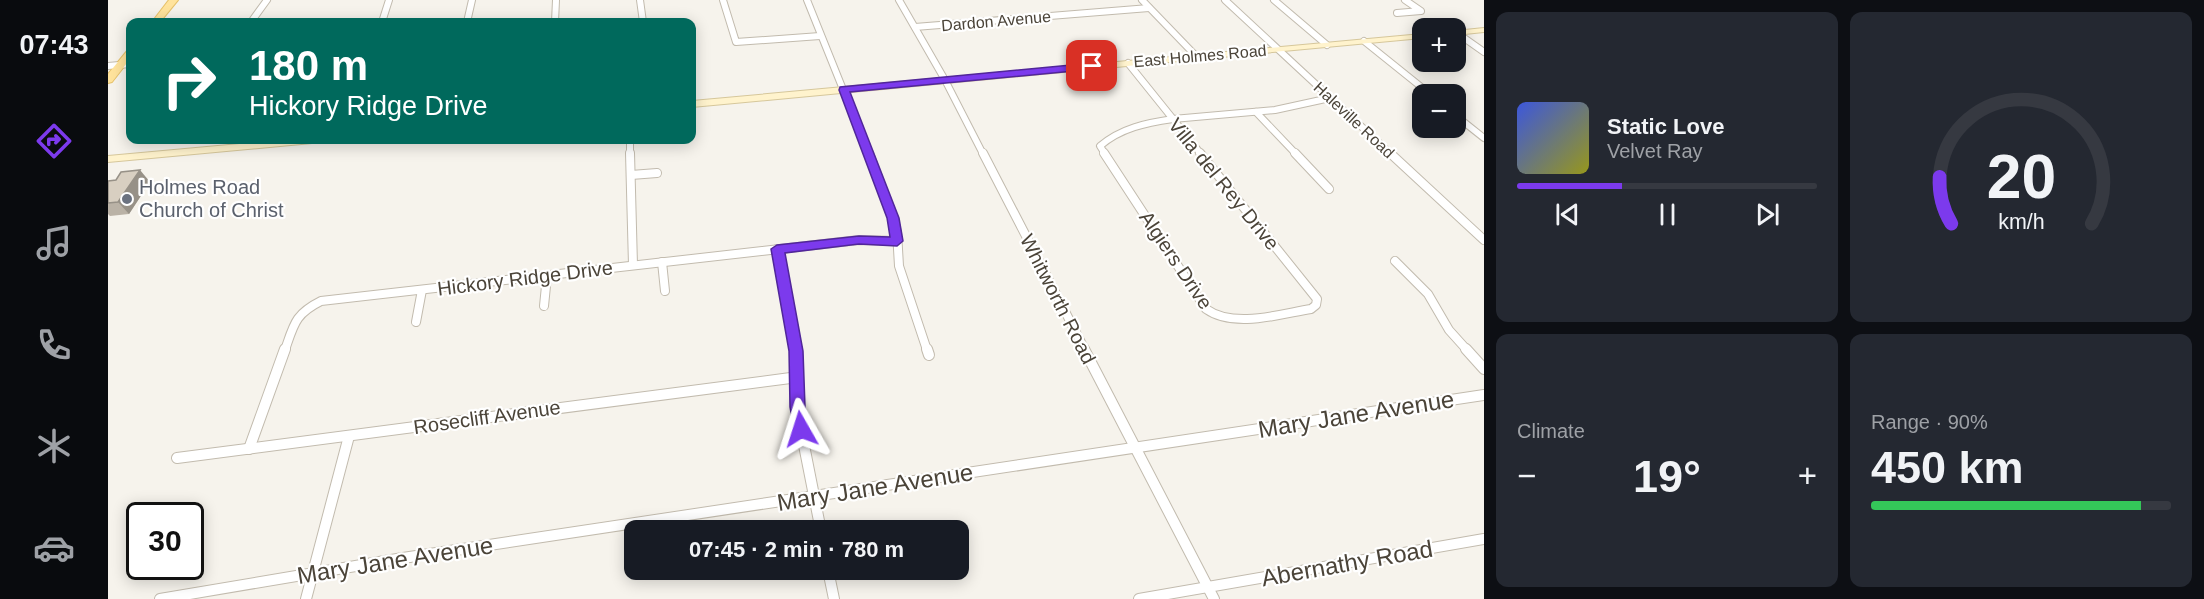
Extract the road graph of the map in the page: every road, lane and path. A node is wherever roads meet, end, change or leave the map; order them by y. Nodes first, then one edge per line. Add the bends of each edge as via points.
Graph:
1 (174, 0) edge
2 (267, 0) edge
3 (389, 0) edge
4 (472, 0) edge
5 (556, 0) edge
6 (640, 0) edge
7 (723, 0) edge
8 (807, 0) edge
9 (899, 0) edge
10 (1142, 0) edge
11 (1226, 0) edge
12 (1274, 0) edge
13 (1405, 0) edge
14 (1149, 8) junction
15 (1397, 13) dead end
16 (159, 18) edge
17 (255, 18) edge
18 (383, 18) edge
19 (468, 18) edge
20 (555, 18) edge
21 (642, 18) edge
22 (915, 27) junction
23 (1484, 30) edge
24 (1466, 32) edge
25 (820, 36) junction
26 (1412, 37) edge
27 (1466, 40) edge
28 (1364, 41) junction
29 (1327, 45) junction
30 (1277, 49) junction
31 (1484, 52) edge
32 (1197, 57) junction
33 (1128, 63) junction
34 (125, 65) edge
35 (108, 66) edge
36 (108, 80) edge
37 (945, 80) junction
38 (1418, 84) edge
39 (844, 90) junction
40 (1330, 98) junction
41 (696, 104) edge
42 (1256, 112) junction
43 (1172, 120) junction
44 (1466, 124) edge
45 (1484, 138) edge
46 (269, 144) edge
47 (630, 144) edge
48 (108, 159) edge
49 (657, 173) dead end
50 (631, 176) junction
51 (1329, 189) dead end
52 (1484, 240) edge
53 (897, 241) junction
54 (777, 249) junction
55 (1395, 261) dead end
56 (662, 262) junction
57 (633, 265) junction
58 (547, 276) junction
59 (423, 290) junction
60 (665, 291) dead end
61 (1316, 305) joint
62 (544, 306) dead end
63 (416, 322) dead end
64 (929, 355) dead end
65 (1484, 369) edge
66 (798, 377) junction
67 (1484, 395) edge
68 (349, 436) junction
69 (1134, 447) junction
70 (249, 449) junction
71 (177, 458) dead end
72 (815, 496) junction
73 (819, 520) edge
74 (1484, 539) edge
75 (313, 573) junction
76 (830, 580) edge
77 (1208, 587) junction
78 (160, 599) edge
79 (306, 599) edge
80 (834, 599) edge
81 (1139, 599) edge
82 (1214, 599) edge

1 - 16 main road
2 - 17 street
3 - 18 street
4 - 19 street
5 - 20 street
6 - 21 street
7 - 25 street via 736,42
8 - 25 street
9 - 22 street, Whitworth Road
10 - 14 street
11 - 30 street, Haleville Road
12 - 29 street
13 - 15 street via 1421,11
14 - 22 street, Dardon Avenue
14 - 32 street
22 - 37 street, Whitworth Road
23 - 24 main road
25 - 39 street
26 - 28 main road, East Holmes Road
27 - 31 street
28 - 29 main road, East Holmes Road
28 - 38 street
29 - 30 main road, East Holmes Road
30 - 32 main road, East Holmes Road
30 - 40 street, Haleville Road
32 - 33 main road, East Holmes Road
33 - 37 main road, East Holmes Road
33 - 43 street, Villa del Rey Drive
34 - 35 street
34 - 36 main road
37 - 39 main road, East Holmes Road
37 - 69 street, Whitworth Road
39 - 41 main road, East Holmes Road
39 - 53 street via 893,218
40 - 42 street
40 - 52 street, Haleville Road
42 - 43 street
42 - 51 street
43 - 61 street, Villa del Rey Drive via 1316,297
43 - 61 street, Algiers Drive via 1139,125 1105,139 1100,146 1210,314 1238,319 1311,309
44 - 45 street
46 - 48 main road
47 - 50 street
49 - 50 street
50 - 57 street
53 - 54 street, Hickory Ridge Drive via 859,240
53 - 64 street via 899,266
54 - 56 street, Hickory Ridge Drive
54 - 66 street
55 - 65 street via 1432,299 1447,327
56 - 57 street, Hickory Ridge Drive
56 - 60 street
57 - 58 street, Hickory Ridge Drive
58 - 59 street, Hickory Ridge Drive
58 - 62 street
59 - 63 street
59 - 70 street, Hickory Ridge Drive via 321,301 307,308 297,318
66 - 68 street, Rosecliff Avenue
66 - 72 street via 798,415
67 - 69 street, Mary Jane Avenue
68 - 70 street, Rosecliff Avenue
68 - 75 street
69 - 72 street, Mary Jane Avenue
69 - 77 street, Whitworth Road
70 - 71 street, Rosecliff Avenue
72 - 73 street
72 - 75 street, Mary Jane Avenue
74 - 77 street, Abernathy Road
75 - 78 street, Mary Jane Avenue
75 - 79 street
76 - 80 street
77 - 81 street, Abernathy Road
77 - 82 street, Whitworth Road

